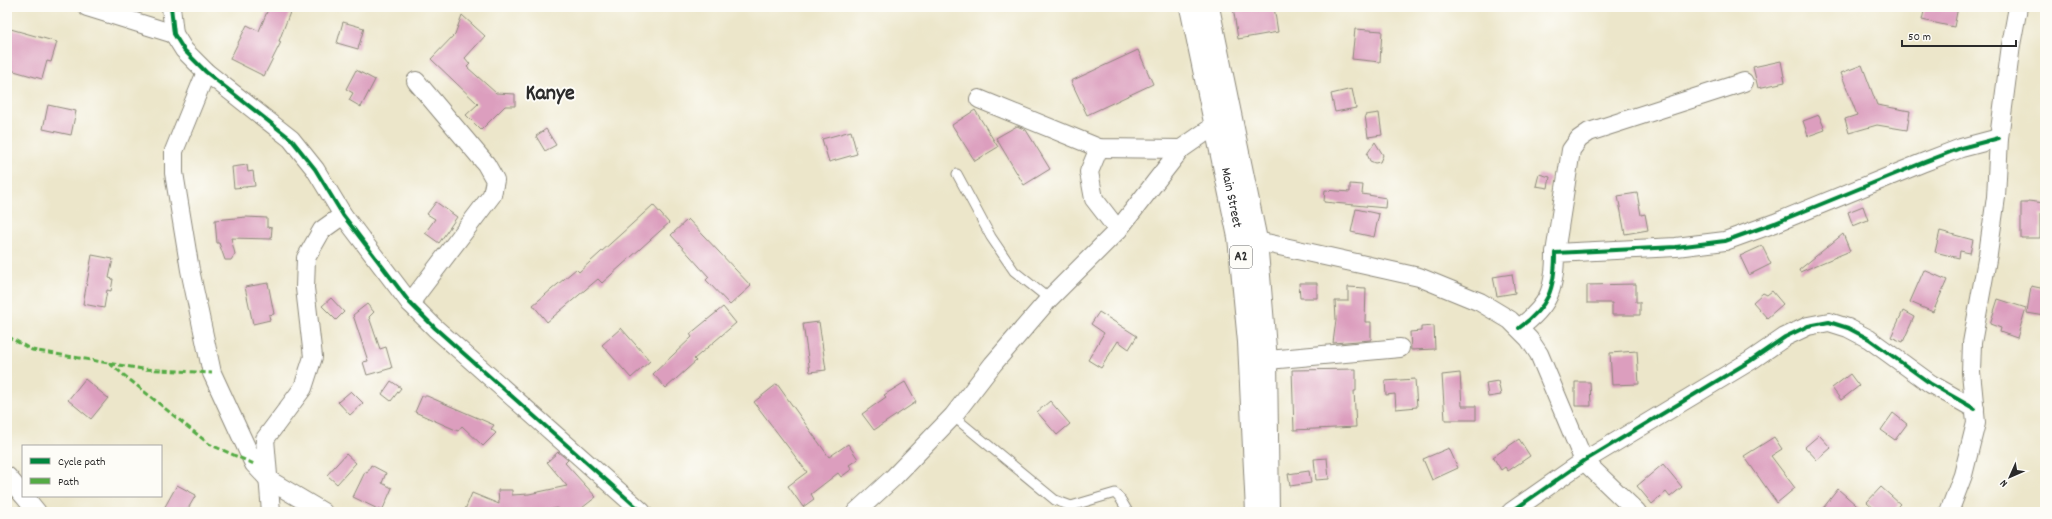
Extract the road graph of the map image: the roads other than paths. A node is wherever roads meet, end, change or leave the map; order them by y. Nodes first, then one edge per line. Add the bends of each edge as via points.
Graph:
1 (87, 7) edge
2 (171, 7) edge
3 (1192, 7) edge
4 (1210, 7) edge
5 (2018, 7) edge
6 (174, 34) junction
7 (206, 72) junction
8 (416, 81) dead end
9 (1744, 82) dead end
10 (979, 99) dead end
11 (1217, 124) junction
12 (1999, 138) junction
13 (1099, 148) junction
14 (1181, 149) junction
15 (957, 174) dead end
16 (343, 215) junction
17 (1118, 230) junction
18 (1248, 238) junction
19 (1555, 253) junction
20 (1049, 299) junction
21 (410, 302) junction
22 (1519, 328) junction
23 (1400, 348) dead end
24 (1268, 360) junction
25 (1976, 409) junction
26 (953, 416) junction
27 (1584, 461) junction
28 (7, 476) edge
29 (269, 480) junction
30 (22, 494) edge
31 (25, 497) edge
32 (37, 512) edge
33 (271, 512) edge
34 (323, 512) edge
35 (642, 512) edge
36 (856, 512) edge
37 (1128, 512) edge
38 (1257, 512) edge
39 (1270, 512) edge
40 (1511, 512) edge
41 (1637, 512) edge
42 (1949, 512) edge

1 - 6 street
2 - 6 street
3 - 11 highway, Main Street / A2
4 - 18 street
5 - 12 street
6 - 7 street via 184,50
7 - 16 street via 291,139 315,169
7 - 29 street via 174,151 174,173 190,270 212,373 254,464
8 - 21 street via 486,164 495,180 492,195
9 - 19 street via 1589,132 1579,139 1571,150
10 - 13 street
11 - 14 street
11 - 18 highway, Main Street / A2
12 - 19 street via 1961,148 1725,241 1676,247
12 - 25 street via 1996,197 1972,343 1971,372
13 - 14 street
13 - 17 street via 1089,172 1094,199
14 - 17 street
15 - 20 lane via 991,237 1014,271
16 - 21 street
16 - 29 street via 322,230 306,258 305,288 313,357 303,388 265,439
17 - 20 street
18 - 22 street via 1419,277 1480,302
18 - 24 street
18 - 38 highway, Main Street / A2 via 1249,342
19 - 22 street via 1555,273 1550,296 1536,314
20 - 26 street via 993,364
21 - 35 street via 435,328
22 - 27 street via 1539,354
23 - 24 street
24 - 39 street
25 - 27 street via 1931,384 1869,339 1829,322 1808,326 1785,337 1750,361
25 - 42 street via 1976,423 1963,475
26 - 36 street
26 - 37 lane via 1055,500 1071,506 1114,493
27 - 40 street
27 - 41 street
28 - 30 street
29 - 33 street
29 - 34 street
31 - 32 street

